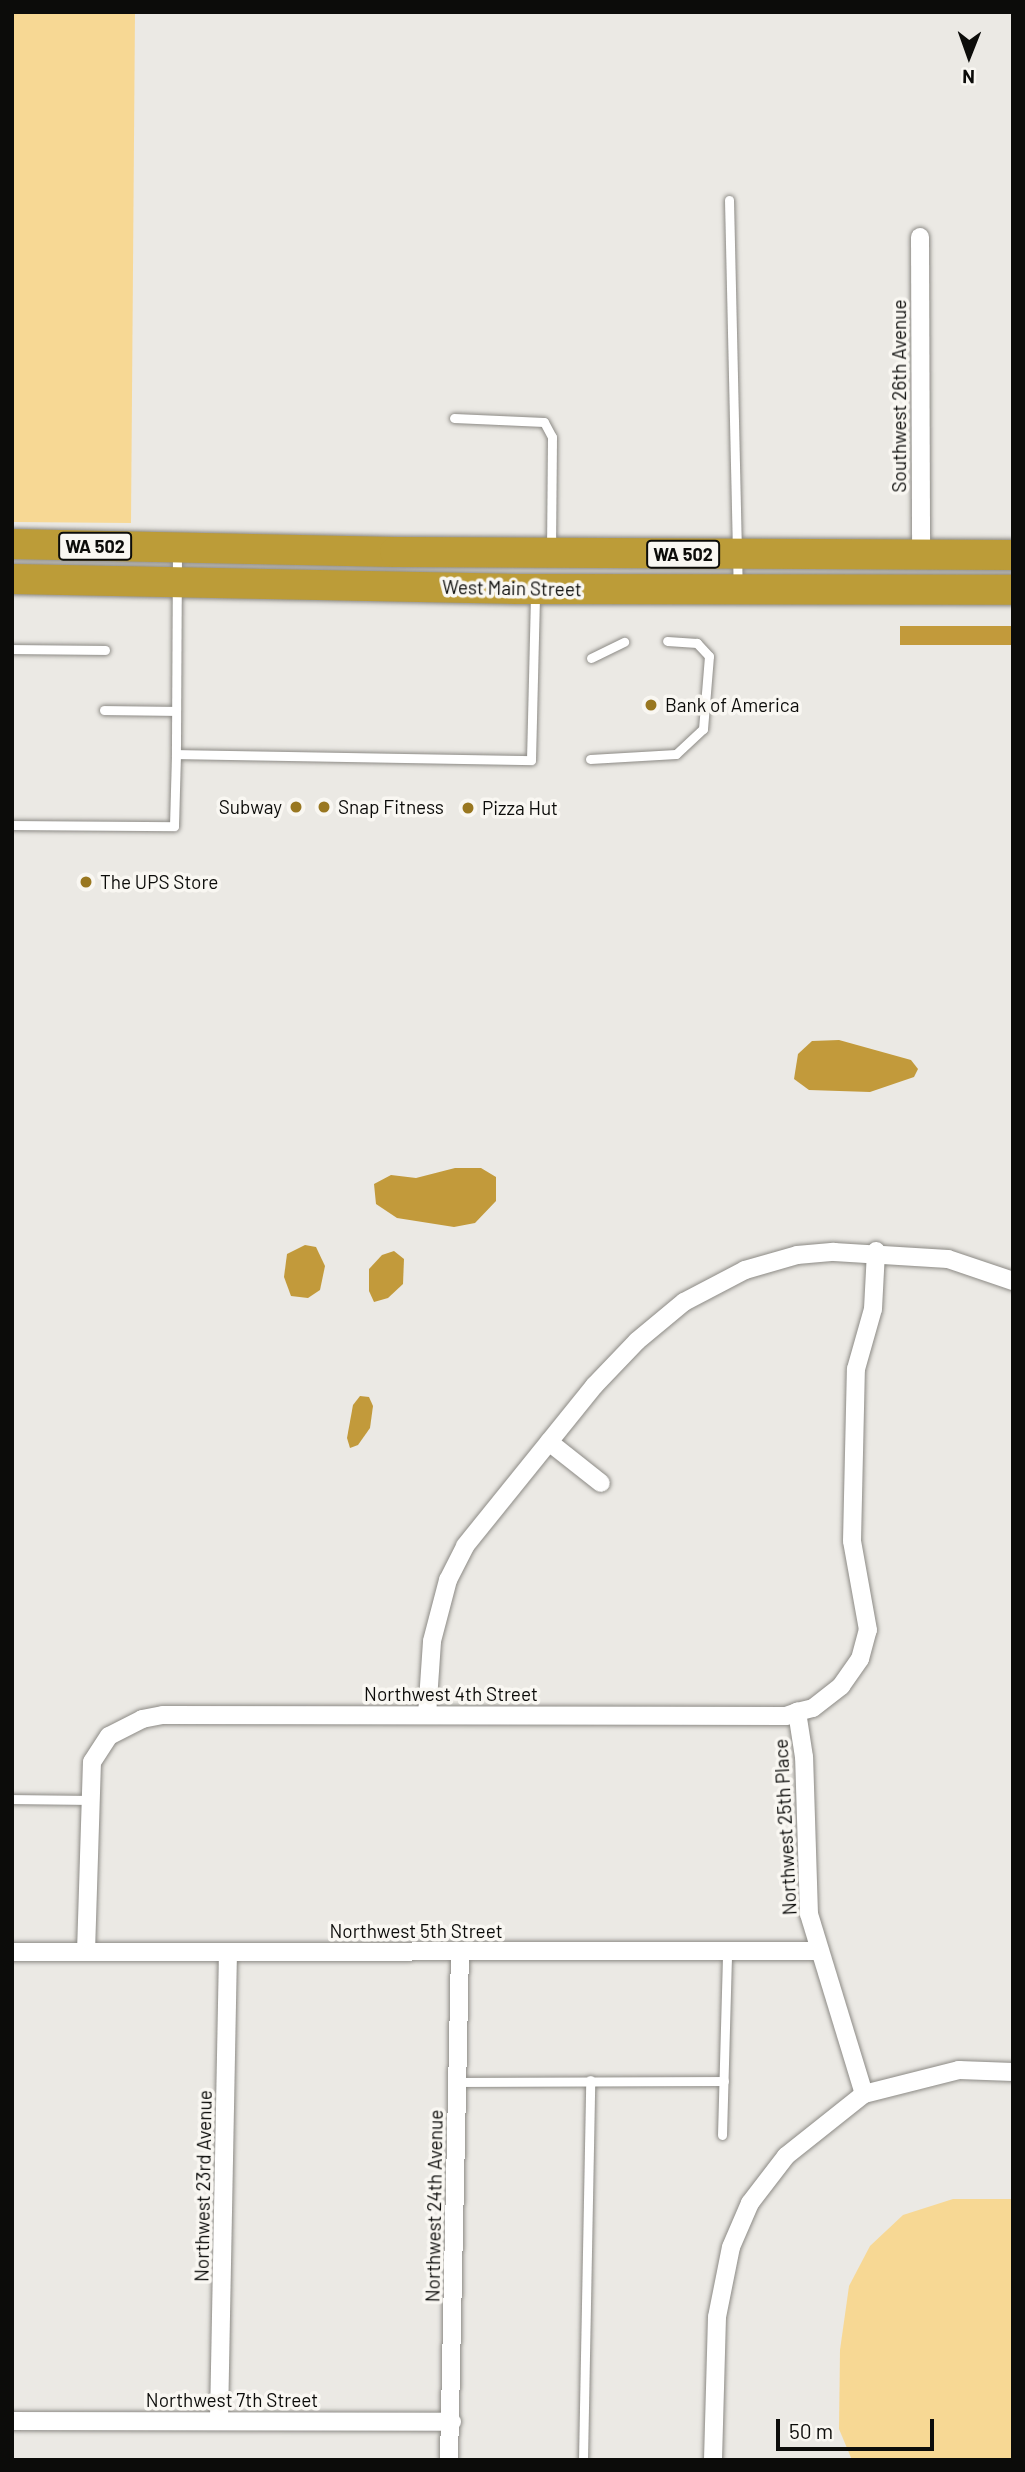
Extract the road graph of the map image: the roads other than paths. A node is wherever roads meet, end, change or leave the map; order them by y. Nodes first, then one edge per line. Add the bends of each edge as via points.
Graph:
1 (729, 200) dead end
2 (920, 237) dead end
3 (454, 418) dead end
4 (12, 544) edge
5 (177, 548) junction
6 (551, 553) junction
7 (738, 554) junction
8 (920, 555) junction
9 (1013, 555) edge
10 (12, 579) edge
11 (177, 583) junction
12 (535, 589) junction
13 (738, 589) junction
14 (1013, 590) edge
15 (667, 641) dead end
16 (624, 642) dead end
17 (12, 649) edge
18 (105, 650) dead end
19 (591, 658) dead end
20 (104, 710) dead end
21 (176, 711) junction
22 (176, 754) junction
23 (590, 759) dead end
24 (12, 825) edge
25 (876, 1251) junction
26 (1013, 1281) edge
27 (549, 1442) junction
28 (601, 1483) dead end
29 (797, 1712) junction
30 (427, 1715) junction
31 (12, 1799) edge
32 (88, 1800) junction
33 (819, 1951) junction
34 (12, 1952) edge
35 (86, 1952) junction
36 (460, 1952) junction
37 (727, 1952) junction
38 (228, 1953) junction
39 (1013, 2072) edge
40 (590, 2080) junction
41 (724, 2081) junction
42 (457, 2082) junction
43 (864, 2094) junction
44 (722, 2135) dead end
45 (219, 2420) junction
46 (12, 2421) edge
47 (452, 2422) junction
48 (449, 2460) edge
49 (583, 2460) edge
50 (713, 2460) edge

1 - 7 lane
2 - 8 street, Southwest 26th Avenue
3 - 6 lane via 544,422 552,437
4 - 5 highway, West Main Street / WA 502
5 - 6 highway, West Main Street / WA 502
5 - 11 lane
6 - 7 highway, West Main Street / WA 502
7 - 8 highway, West Main Street / WA 502
7 - 13 lane
8 - 9 highway, West Main Street / WA 502
10 - 11 highway, West Main Street / WA 502
11 - 12 highway, West Main Street / WA 502
11 - 21 lane
12 - 13 highway, West Main Street / WA 502
12 - 22 lane via 531,760
13 - 14 highway, West Main Street / WA 502
15 - 23 lane via 697,643 709,656 702,729 676,754
16 - 19 lane
17 - 18 lane
20 - 21 lane
21 - 22 lane
22 - 24 lane via 174,826
25 - 26 street via 948,1259
25 - 27 street via 797,1255 745,1270 684,1302 636,1341
25 - 29 street, Northwest 25th Place via 873,1309 856,1369 852,1541 868,1630 860,1659 841,1686 813,1707
27 - 28 street
27 - 30 street via 492,1508 448,1580 432,1641
29 - 30 street, Northwest 4th Street via 786,1716
29 - 33 street, Northwest 25th Place via 804,1757 805,1880
30 - 32 street, Northwest 4th Street via 163,1715 125,1725 109,1736 92,1762
31 - 32 lane
32 - 35 street
33 - 37 street, Northwest 5th Street
33 - 43 street, Northwest 25th Place
34 - 35 street, Northwest 5th Street
35 - 38 street, Northwest 5th Street
36 - 37 street, Northwest 5th Street
36 - 38 street, Northwest 5th Street
36 - 42 street, Northwest 24th Avenue
37 - 41 lane
38 - 45 street, Northwest 23rd Avenue
39 - 43 street via 959,2070
40 - 41 lane
40 - 42 lane
40 - 49 lane
41 - 44 lane
42 - 47 street, Northwest 24th Avenue
43 - 50 street via 786,2156 750,2203 731,2247 717,2317
45 - 46 street, Northwest 7th Street
45 - 47 street, Northwest 7th Street
47 - 48 street, Northwest 24th Avenue

